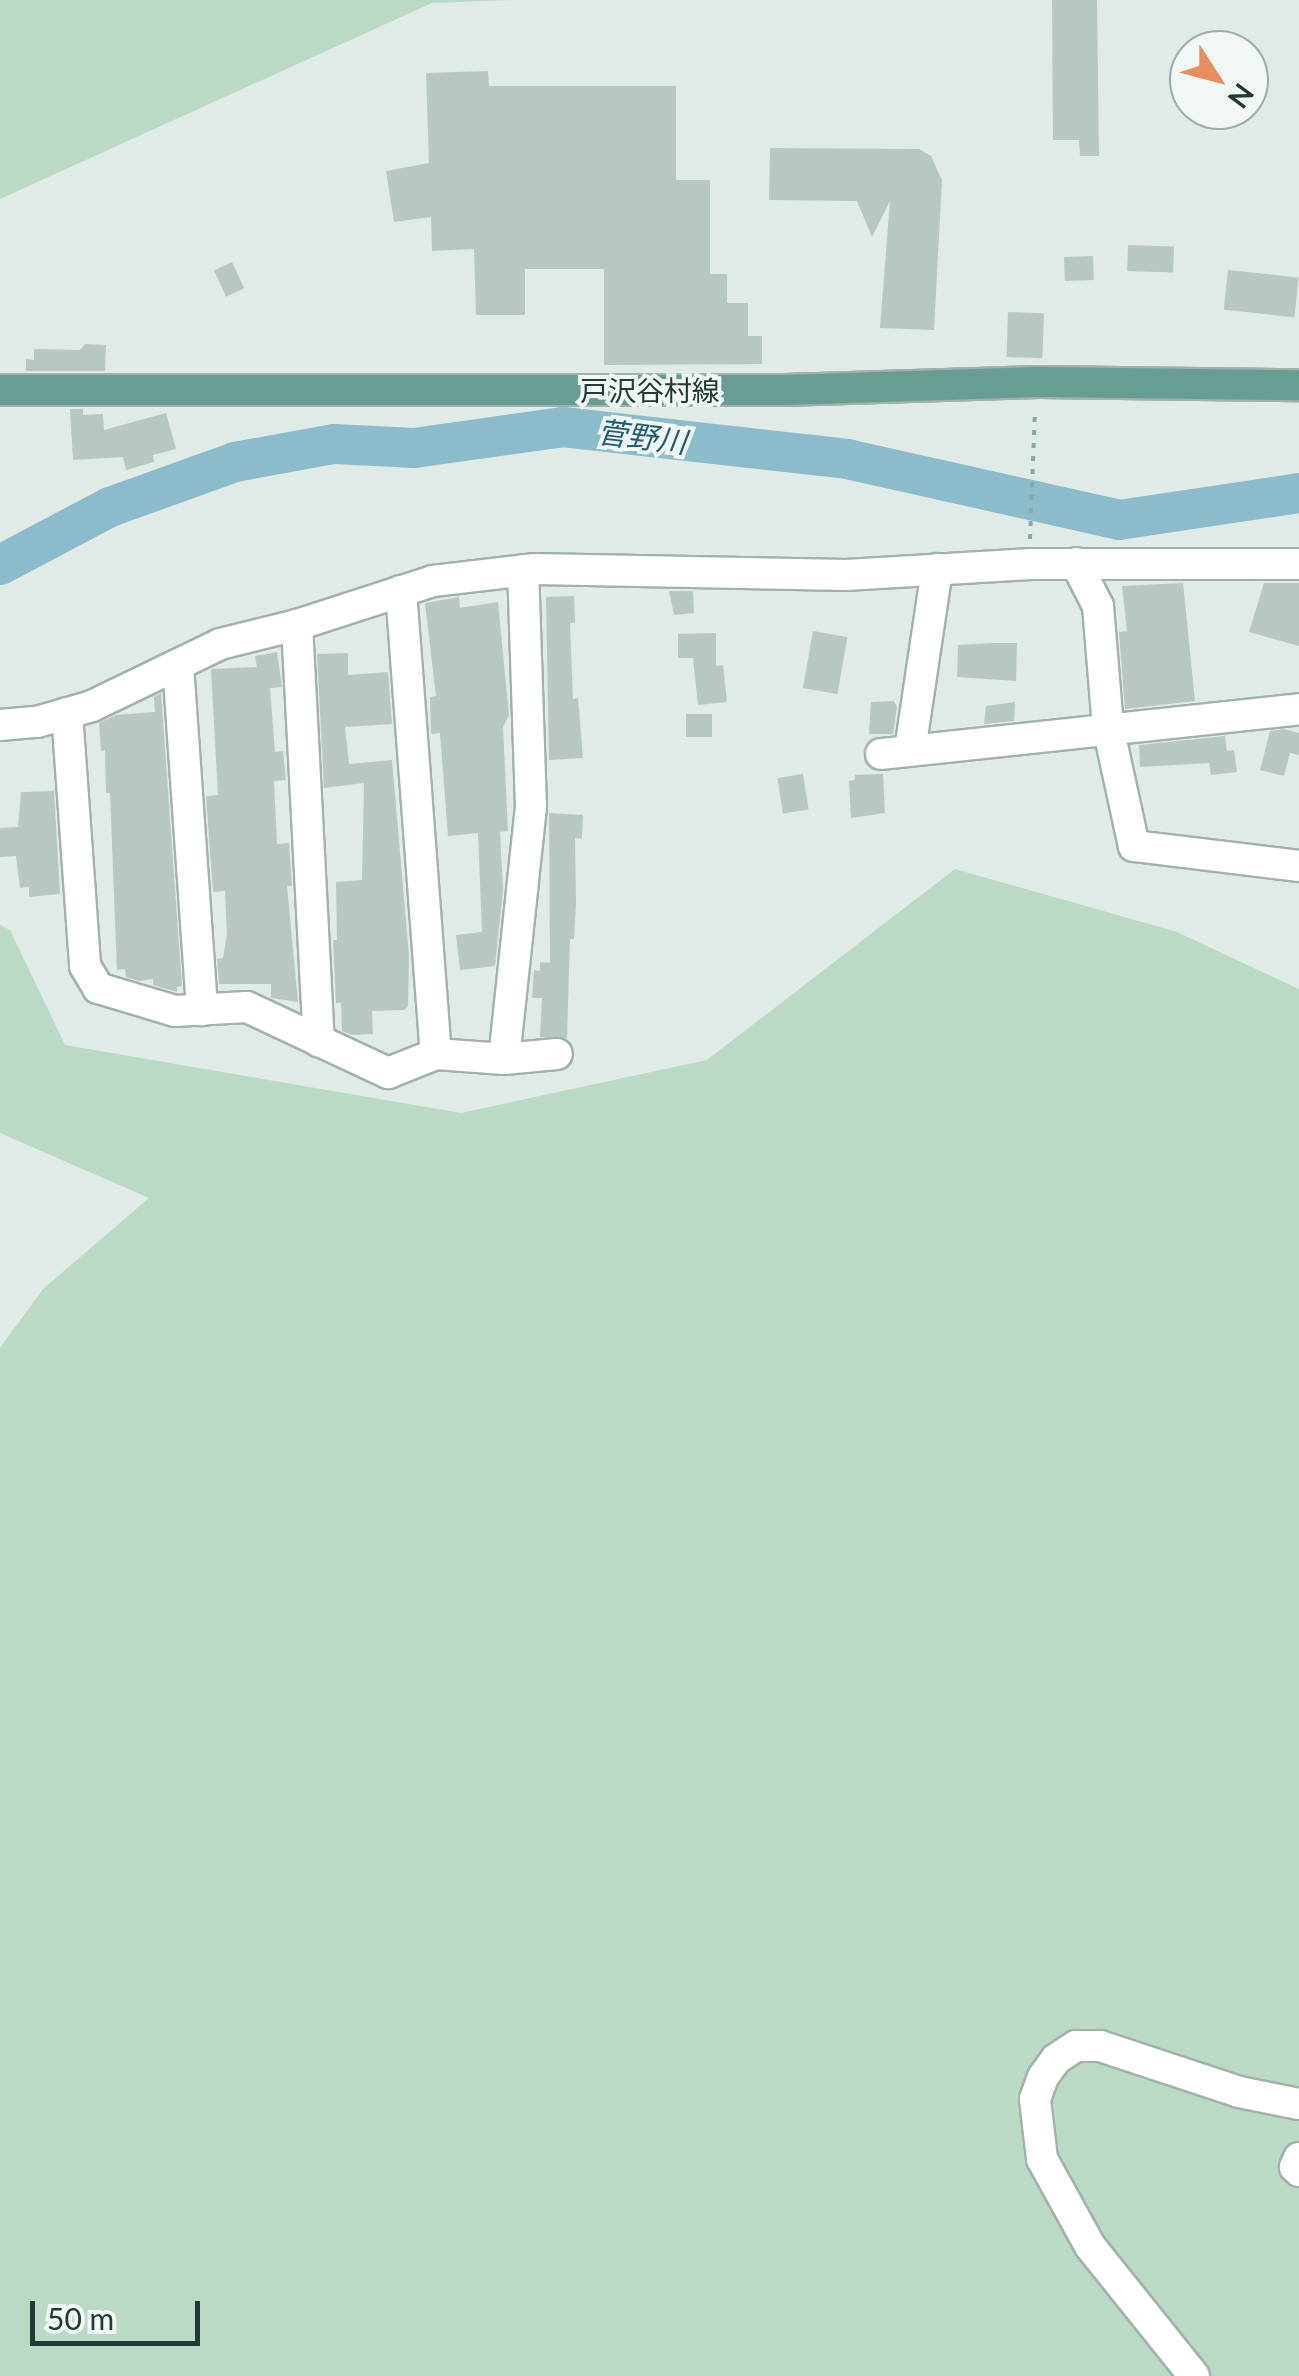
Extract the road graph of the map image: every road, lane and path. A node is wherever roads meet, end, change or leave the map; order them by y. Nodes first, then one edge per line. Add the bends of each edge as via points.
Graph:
1 (1299, 385) edge
2 (0, 390) edge
3 (1035, 404) dead end
4 (1030, 529) dead end
5 (1076, 563) junction
6 (1299, 564) edge
7 (937, 569) junction
8 (524, 570) junction
9 (401, 592) junction
10 (297, 625) junction
11 (178, 665) junction
12 (1299, 709) edge
13 (67, 713) junction
14 (0, 725) edge
15 (1108, 727) junction
16 (1299, 866) edge
17 (202, 1010) junction
18 (319, 1041) junction
19 (436, 1054) junction
20 (557, 1054) dead end
21 (504, 1059) junction
22 (1299, 2104) edge
23 (1299, 2158) edge
24 (1299, 2171) edge
25 (1194, 2376) edge

1 - 2 main road, 戸沢谷村線
3 - 4 path
5 - 6 street
5 - 7 street
5 - 15 street via 1098,606
7 - 8 street
7 - 15 street via 896,752
8 - 9 street via 433,580
8 - 21 street via 530,808
9 - 10 street
9 - 19 street
10 - 11 street via 220,644
10 - 18 street
11 - 13 street
11 - 17 street
12 - 15 street
13 - 14 street
13 - 17 street via 85,966 98,988 175,1010
15 - 16 street via 1134,846
17 - 18 street via 247,1007
18 - 19 street via 388,1073
19 - 21 street
20 - 21 street
22 - 25 street via 1239,2092 1100,2046 1076,2046 1043,2077 1035,2099 1042,2160 1090,2246
23 - 24 street

